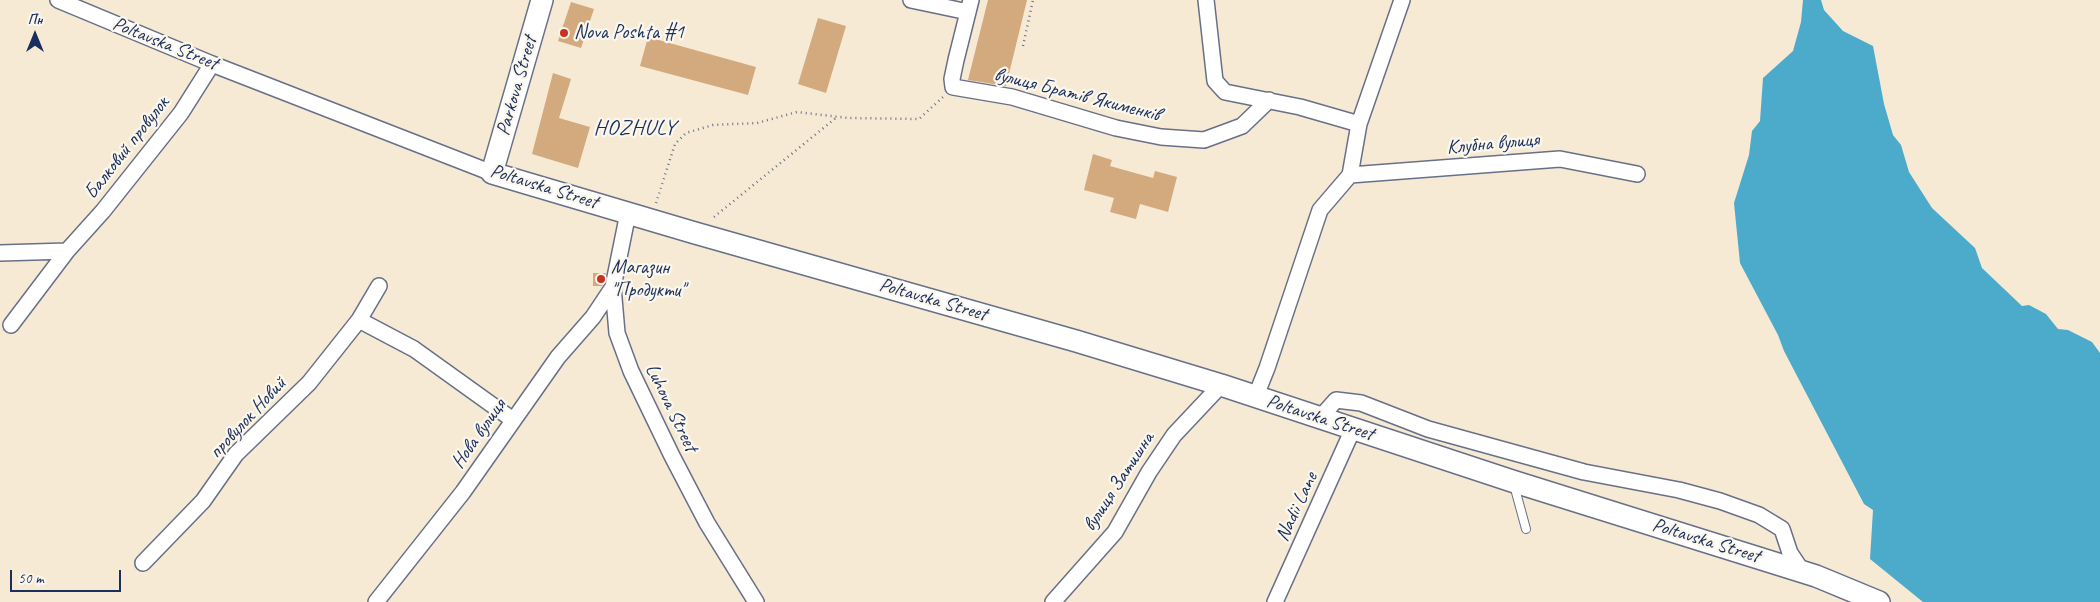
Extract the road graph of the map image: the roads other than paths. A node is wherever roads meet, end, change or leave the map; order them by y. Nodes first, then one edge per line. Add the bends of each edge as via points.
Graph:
1 (58, 0) edge
2 (542, 0) edge
3 (911, 0) edge
4 (1206, 0) edge
5 (1402, 0) edge
6 (970, 6) edge
7 (212, 64) junction
8 (1269, 100) junction
9 (1359, 124) junction
10 (492, 173) junction
11 (1638, 174) dead end
12 (1350, 176) junction
13 (628, 213) junction
14 (67, 251) junction
15 (0, 254) edge
16 (379, 286) dead end
17 (613, 287) junction
18 (359, 320) junction
19 (11, 326) dead end
20 (1221, 385) junction
21 (1255, 398) junction
22 (1320, 418) junction
23 (513, 420) junction
24 (1353, 429) junction
25 (1512, 481) junction
26 (1526, 528) dead end
27 (143, 563) dead end
28 (1809, 574) junction
29 (376, 602) edge
30 (756, 602) edge
31 (1053, 602) edge
32 (1275, 602) edge
33 (1879, 602) edge

1 - 7 street, Poltavska Street
2 - 10 street, Parkova Street
3 - 6 street
4 - 8 street via 1214,81 1224,92
5 - 9 street
6 - 8 street, вулиця Братів Якименків via 952,79 953,87 1012,97 1116,128 1161,137 1204,140 1242,126
7 - 10 street, Poltavska Street
7 - 14 street, Балковий провулок via 181,113
8 - 9 street
9 - 12 street
10 - 13 street, Poltavska Street
11 - 12 street, Клубна вулиця via 1560,159
12 - 21 street via 1320,210
13 - 17 street, Luhova Street
13 - 20 street, Poltavska Street
14 - 15 street
14 - 19 street, Балковий провулок
16 - 18 street, провулок Новий
17 - 23 street, Нова вулиця
17 - 30 street, Luhova Street via 618,333 631,371 703,514
18 - 23 street via 414,349
18 - 27 street, провулок Новий via 309,383 236,454 203,502
20 - 21 street, Poltavska Street
20 - 31 street, вулиця Затишна via 1174,434 1115,532
21 - 22 street, Poltavska Street
22 - 24 street, Poltavska Street
22 - 28 street via 1336,400 1361,403 1428,429 1584,472 1720,501 1759,515 1782,529 1790,552
23 - 29 street, Нова вулиця via 463,492
24 - 25 street, Poltavska Street
24 - 32 street, Nadii Lane
25 - 26 lane
25 - 28 street, Poltavska Street
28 - 33 street, Poltavska Street

